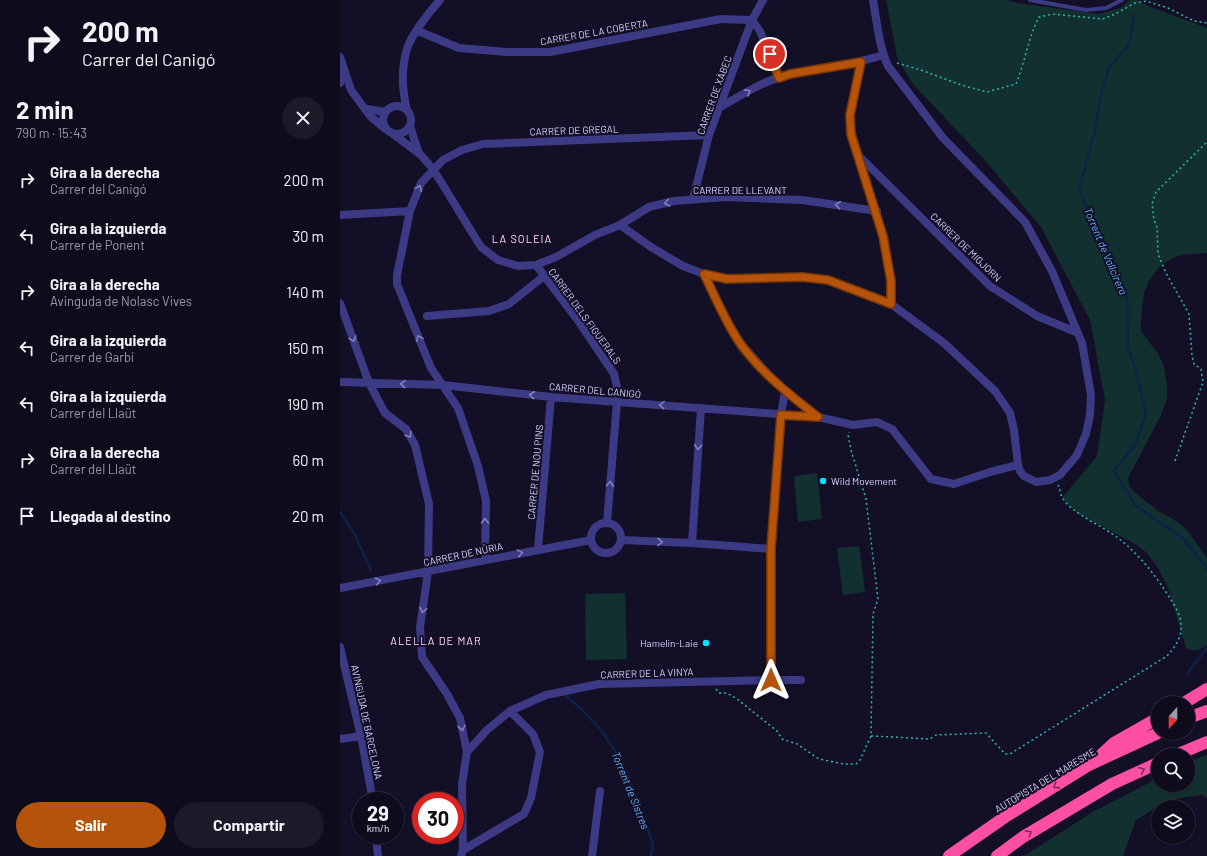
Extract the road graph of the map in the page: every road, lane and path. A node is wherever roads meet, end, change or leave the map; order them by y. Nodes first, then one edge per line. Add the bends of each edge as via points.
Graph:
1 (440, 0) edge
2 (763, 0) edge
3 (873, 0) edge
4 (1030, 0) edge
5 (1122, 0) edge
6 (752, 20) junction
7 (1207, 23) edge
8 (418, 31) junction
9 (883, 56) junction
10 (340, 57) edge
11 (861, 62) junction
12 (888, 66) junction
13 (343, 68) junction
14 (779, 78) junction
15 (340, 83) edge
16 (403, 93) junction
17 (393, 106) junction
18 (719, 108) junction
19 (367, 109) junction
20 (407, 110) junction
21 (385, 112) junction
22 (410, 126) junction
23 (386, 129) junction
24 (393, 134) junction
25 (709, 135) junction
26 (1207, 142) edge
27 (420, 154) junction
28 (858, 155) junction
29 (433, 170) junction
30 (693, 199) junction
31 (410, 211) junction
32 (876, 211) junction
33 (340, 215) edge
34 (620, 225) junction
35 (536, 265) junction
36 (704, 274) junction
37 (544, 276) junction
38 (340, 303) edge
39 (891, 304) junction
40 (427, 316) dead end
41 (1076, 332) junction
42 (340, 382) edge
43 (369, 383) junction
44 (443, 385) junction
45 (785, 391) junction
46 (551, 397) junction
47 (617, 402) junction
48 (701, 408) junction
49 (781, 415) junction
50 (818, 417) junction
51 (853, 425) junction
52 (1175, 461) dead end
53 (1018, 465) junction
54 (1056, 477) junction
55 (607, 523) junction
56 (591, 540) junction
57 (621, 540) junction
58 (692, 543) junction
59 (538, 549) junction
60 (771, 549) junction
61 (485, 560) junction
62 (428, 572) junction
63 (340, 588) edge
64 (340, 647) edge
65 (771, 680) junction
66 (802, 680) dead end
67 (709, 681) junction
68 (1207, 689) edge
69 (1195, 696) edge
70 (1207, 710) edge
71 (510, 711) junction
72 (1195, 715) edge
73 (1151, 722) edge
74 (361, 736) junction
75 (871, 736) junction
76 (1151, 736) edge
77 (340, 739) edge
78 (1207, 742) edge
79 (1193, 748) edge
80 (467, 752) junction
81 (1089, 765) junction
82 (1151, 766) edge
83 (600, 791) dead end
84 (371, 792) edge
85 (377, 844) edge
86 (462, 853) edge
87 (378, 856) edge
88 (592, 856) edge
89 (949, 856) edge
90 (997, 856) edge

1 - 8 street
2 - 6 street, CARRER DE XÀBEC
3 - 9 street
4 - 5 lane via 1086,10 1106,8
6 - 8 street, CARRER DE LA COBERTA via 721,19 550,52 459,48
6 - 14 street via 760,31
6 - 18 street, CARRER DE XÀBEC
7 - 12 path via 1194,21 1146,1 1135,3 1103,18 1053,14 1039,17 1016,84 987,92 908,66 896,63
8 - 16 street via 407,48
9 - 11 street
9 - 12 street
10 - 13 street
11 - 14 street
11 - 28 street via 850,115 851,134
12 - 41 street via 943,138 1026,222 1052,271
13 - 15 street
13 - 19 street via 351,90
18 -> 14 street
16 - 17 street
16 - 20 street
17 - 20 street
17 - 21 street
18 - 25 street, CARRER DE XÀBEC
19 - 21 street
19 - 23 street via 370,116
20 - 22 street via 411,118
21 - 23 street via 382,120
22 - 24 street via 402,133
22 - 27 street
23 - 24 street
24 - 27 street
25 - 29 street, CARRER DE GREGAL via 483,144 462,150 443,160
25 - 30 street, CARRER DE XÀBEC
26 - 52 path via 1156,192 1152,204 1157,227 1158,254 1189,314 1192,356 1194,364 1201,369 1203,382
27 - 29 street
28 - 32 street
28 - 41 street, CARRER DE MIGJORN via 990,286 1037,316
31 -> 29 street, CARRER DE GREGAL via 421,183
29 - 35 street, CARRER DE LLEVANT via 481,247 498,260 518,266
32 -> 30 street, CARRER DE LLEVANT via 802,200
30 -> 34 street, CARRER DE LLEVANT via 649,207
31 - 33 street
44 -> 31 street, CARRER DE GREGAL via 431,368 397,284 398,266
32 - 39 street via 891,281
34 - 35 street, CARRER DE LLEVANT
34 - 36 street via 651,247
35 - 37 street, CARRER DELS FIGUERALS
36 - 39 street via 727,279 802,277 828,280
36 - 45 street via 742,345 757,364
37 - 40 street via 502,307 489,311
37 - 47 street, CARRER DELS FIGUERALS via 614,374
38 -> 43 street
39 - 53 street via 944,343 994,391 1010,413
41 - 54 street via 1082,343 1091,395 1090,415 1086,434 1077,455 1067,469
42 - 43 street
44 -> 43 street, CARRER DEL CANIGÓ
43 -> 62 street via 385,413 406,429 415,445 430,504
46 -> 44 street, CARRER DEL CANIGÓ
61 -> 44 street, CARRER DE GREGAL via 486,501 478,466 458,408
45 - 49 street
45 - 50 street
46 - 47 street, CARRER DEL CANIGÓ
46 - 59 street, CARRER DE NOU PINS
48 -> 47 street, CARRER DEL CANIGÓ
55 -> 47 street, CARRER DELS FIGUERALS
48 - 49 street, CARRER DEL CANIGÓ
48 -> 58 street
49 - 50 street, CARRER DEL CANIGÓ
49 - 60 street
50 - 51 street, CARRER DEL CANIGÓ
51 - 53 street via 877,422 892,429 931,478 954,484
51 - 75 path via 848,434 866,499 878,599 873,614
53 - 54 street via 1024,476 1036,482
54 - 75 path via 1062,498 1077,513 1119,538 1156,576 1178,611 1182,626 1175,648 1167,656 1010,754 1005,754 986,733 936,735 930,739
55 - 56 street via 600,524 594,529
55 - 57 street via 616,527
56 - 57 street via 595,548 608,553 617,548
56 - 59 street, CARRER DE NÚRIA
57 -> 58 street
58 - 60 street
61 -> 59 street, CARRER DE NÚRIA
60 - 65 street
61 - 62 street, CARRER DE NÚRIA
63 -> 62 street, CARRER DE NÚRIA
62 -> 80 street via 420,628 422,657 460,718
64 - 74 street, AVINGUDA DE BARCELONA
65 - 66 street, CARRER DE LA VINYA
65 - 67 street, CARRER DE LA VINYA
67 - 71 street, CARRER DE LA VINYA via 599,684 546,696
67 - 75 path via 719,693 727,693 737,699 777,731 782,739 797,744 819,759 856,764
68 - 69 highway
70 - 72 highway
71 - 80 street, CARRER DE LA VINYA via 487,730
71 - 86 street via 533,734 540,752 531,798 524,814
73 - 81 highway via 1114,743
74 - 77 street
74 - 84 street, AVINGUDA DE BARCELONA
76 - 81 highway, AUTOPISTA DEL MARESME
78 - 79 highway
80 - 86 street via 462,784
81 -> 89 highway, AUTOPISTA DEL MARESME via 1005,817
90 -> 82 highway via 1023,837 1112,784
83 - 88 street
85 - 87 street

